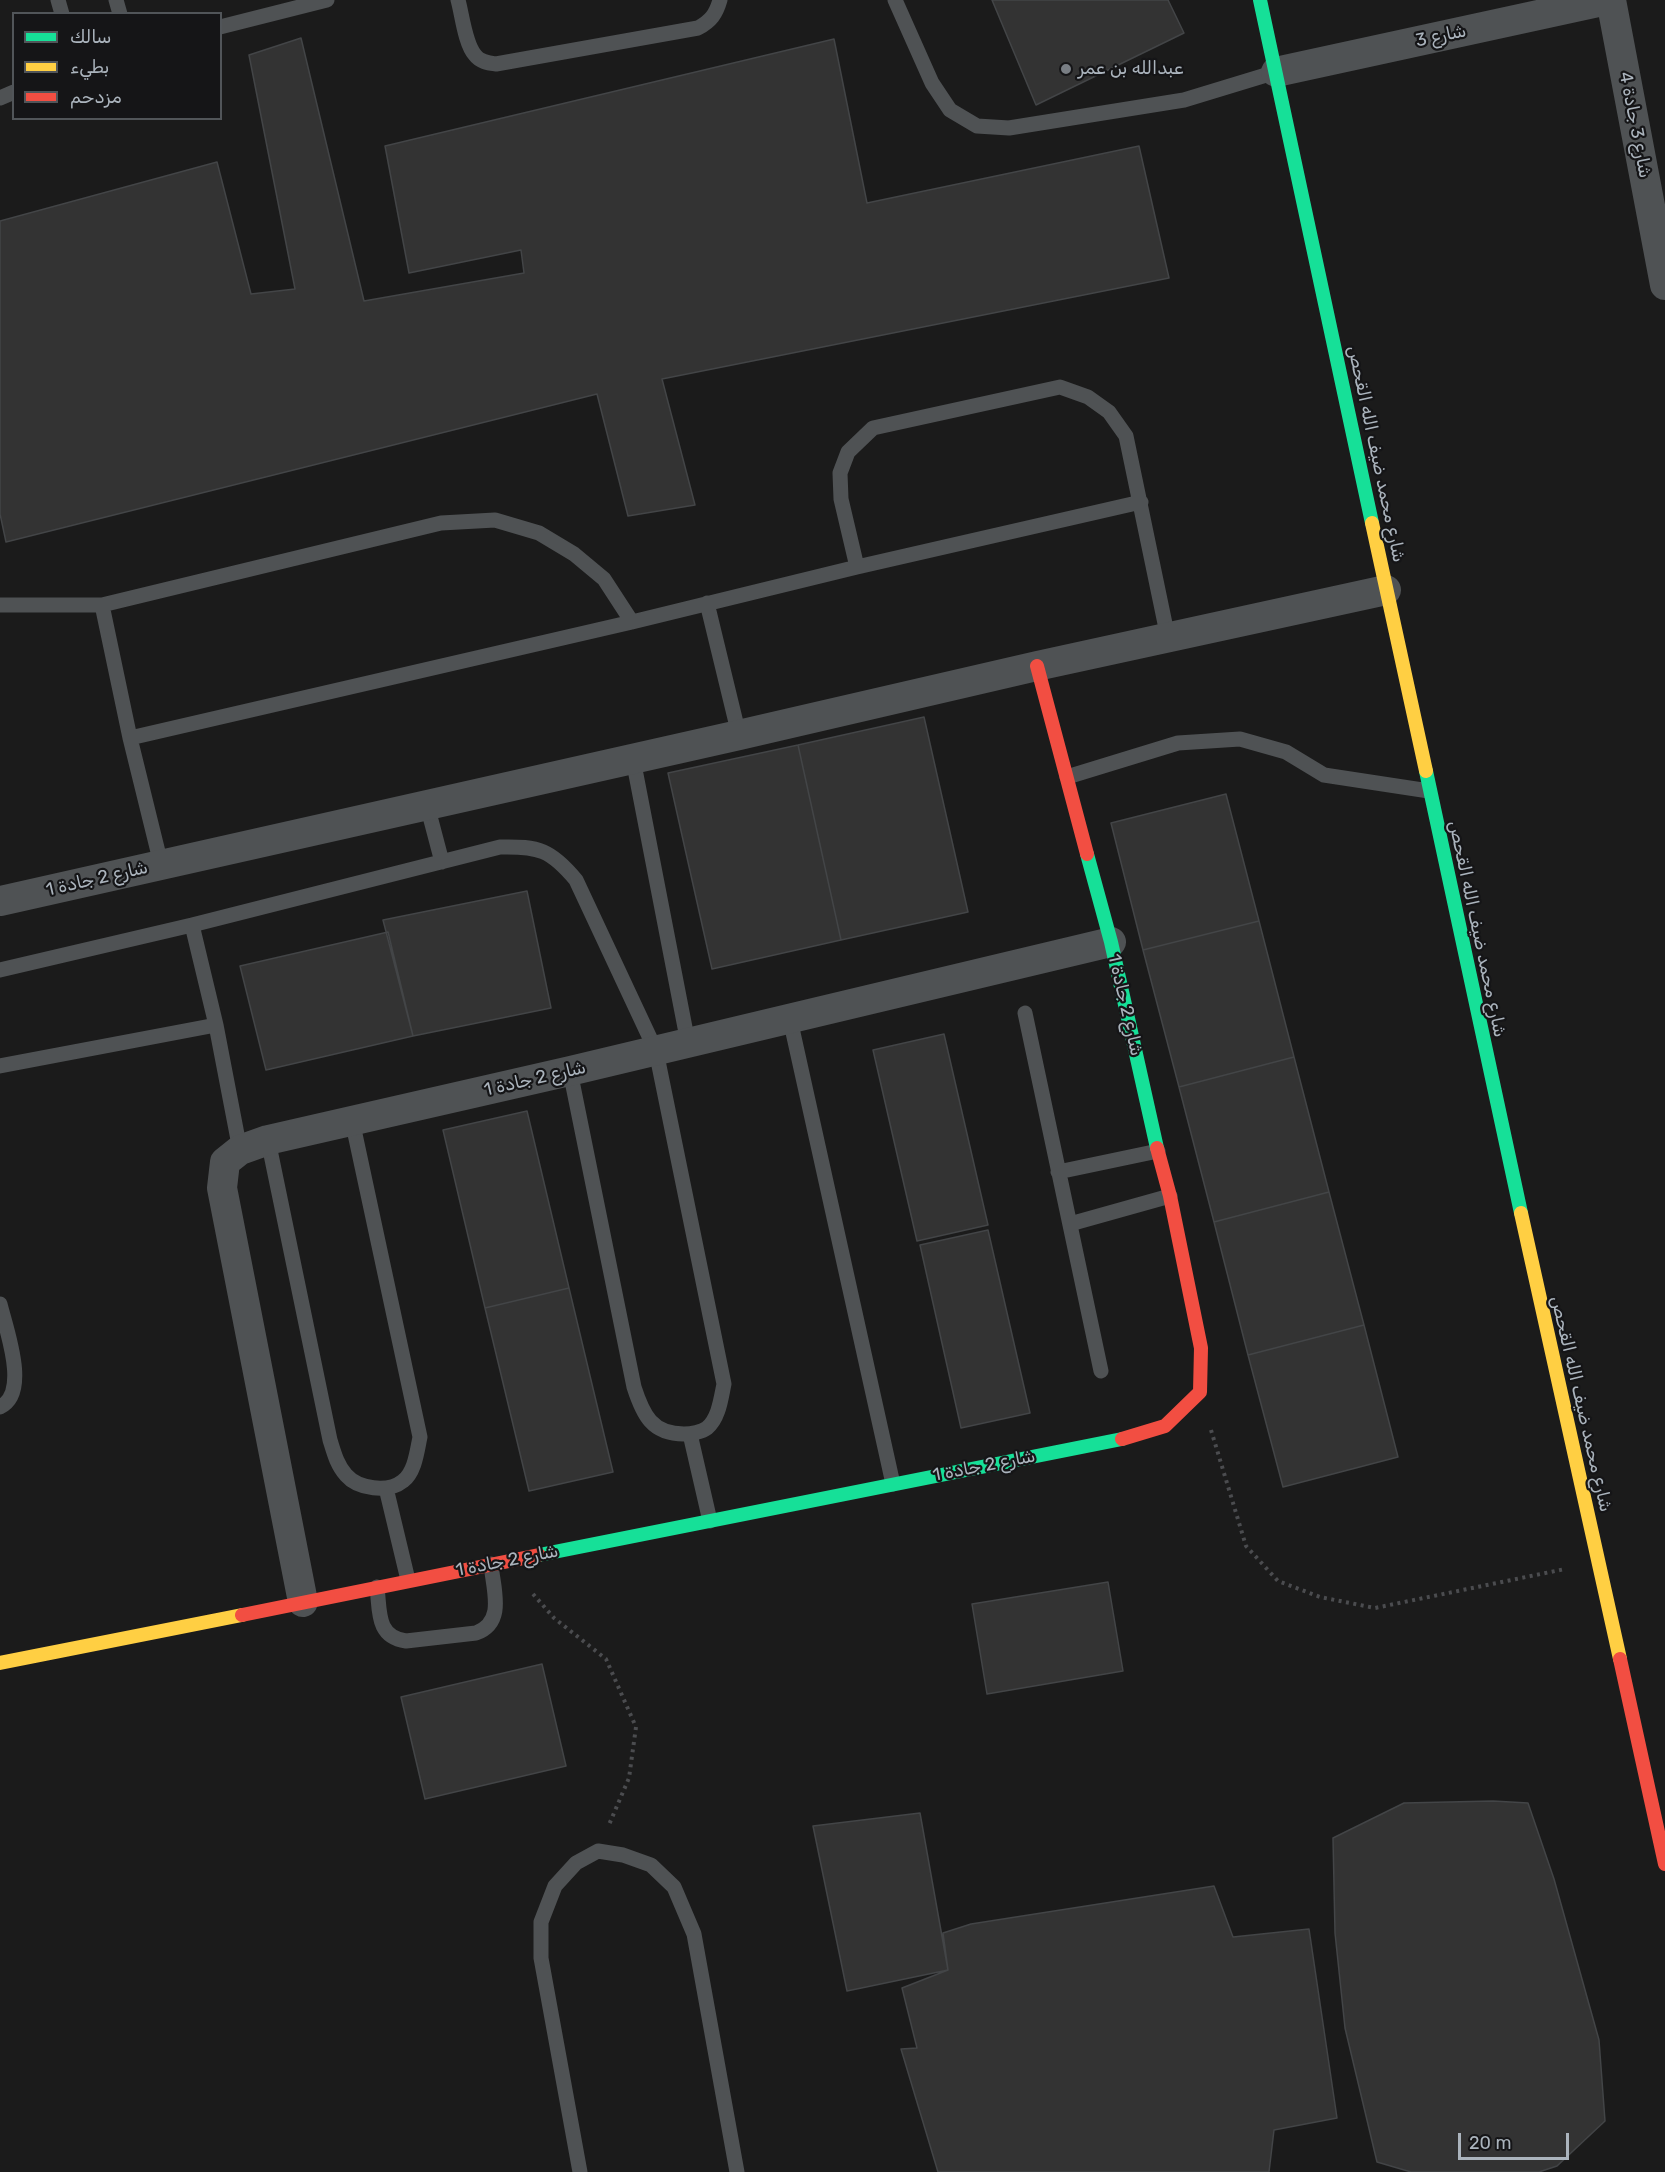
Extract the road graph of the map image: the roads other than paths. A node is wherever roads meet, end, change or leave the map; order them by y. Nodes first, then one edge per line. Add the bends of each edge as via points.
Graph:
1 (327, 0) edge
2 (459, 0) edge
3 (720, 0) edge
4 (895, 0) edge
5 (1260, 0) edge
6 (1609, 0) edge
7 (222, 26) edge
8 (1275, 72) junction
9 (1659, 224) edge
10 (1665, 285) edge
11 (1141, 502) junction
12 (857, 567) junction
13 (1386, 590) junction
14 (707, 603) junction
15 (0, 605) edge
16 (102, 605) junction
17 (632, 622) junction
18 (1168, 638) junction
19 (1037, 666) junction
20 (739, 735) junction
21 (130, 738) junction
22 (633, 759) junction
23 (1067, 777) junction
24 (1430, 791) junction
25 (427, 805) junction
26 (442, 862) junction
27 (161, 864) junction
28 (0, 901) edge
29 (192, 925) junction
30 (1111, 942) junction
31 (0, 970) edge
32 (1025, 1013) dead end
33 (790, 1019) junction
34 (216, 1025) junction
35 (688, 1043) junction
36 (656, 1051) junction
37 (0, 1066) edge
38 (570, 1071) junction
39 (352, 1120) junction
40 (268, 1140) junction
41 (240, 1150) junction
42 (1158, 1151) junction
43 (1058, 1172) junction
44 (1170, 1196) junction
45 (1070, 1224) junction
46 (0, 1304) edge
47 (1101, 1371) dead end
48 (0, 1407) edge
49 (690, 1434) junction
50 (893, 1484) junction
51 (386, 1488) junction
52 (710, 1521) junction
53 (498, 1562) junction
54 (408, 1580) junction
55 (377, 1587) junction
56 (303, 1602) junction
57 (0, 1663) edge
58 (1665, 1864) edge
59 (580, 2172) edge
60 (737, 2172) edge

1 - 7 lane
2 - 3 lane via 474,55 496,64 699,28 709,22
4 - 8 lane via 932,83 950,110 977,126 1009,128 1184,100
5 - 8 street, شارع محمد ضيف الله القحص
6 - 8 street, شارع 3
6 - 9 street, شارع 3 جادة 4
8 - 13 street, شارع محمد ضيف الله القحص
9 - 10 street, شارع 3 جادة 4
11 - 12 lane
11 - 12 lane via 1126,436 1109,412 1088,397 1060,387 873,428 848,452 840,473 841,499
11 - 18 lane
12 - 14 lane
13 - 18 street, شارع 2 جادة 1
13 - 24 street, شارع محمد ضيف الله القحص
14 - 17 lane
14 - 20 lane
15 - 16 lane
16 - 17 lane via 441,523 495,520 539,533 574,554 604,579
16 - 21 lane
17 - 21 lane
18 - 19 street, شارع 2 جادة 1
19 - 20 street, شارع 2 جادة 1
19 - 23 street, شارع 2 جادة 1
20 - 22 street, شارع 2 جادة 1
21 - 27 lane
22 - 25 street, شارع 2 جادة 1
22 - 35 lane
23 - 24 lane via 1178,743 1240,739 1286,752 1324,775
23 - 30 street, شارع 2 جادة 1
24 - 58 street, شارع محمد ضيف الله القحص
25 - 26 lane
25 - 27 street, شارع 2 جادة 1
26 - 29 lane
26 - 36 lane via 500,847 524,846 561,861 576,880
27 - 28 street, شارع 2 جادة 1
29 - 31 lane
29 - 34 lane
30 - 33 street, شارع 2 جادة 1
30 - 42 street, شارع 2 جادة 1
32 - 43 lane
33 - 35 street, شارع 2 جادة 1
33 - 50 lane
34 - 37 lane
34 - 41 lane
35 - 36 street, شارع 2 جادة 1
36 - 38 street, شارع 2 جادة 1
36 - 49 lane via 724,1384 720,1408 707,1428
38 - 39 street, شارع 2 جادة 1
38 - 49 lane via 641,1408 652,1424 672,1434
39 - 40 street, شارع 2 جادة 1
39 - 51 lane via 420,1437 415,1461 404,1481
40 - 41 street, شارع 2 جادة 1
40 - 51 lane via 337,1462 347,1477 368,1488
41 - 56 street via 225,1162 222,1188
42 - 43 lane
42 - 44 street, شارع 2 جادة 1
43 - 45 lane
44 - 45 lane
44 - 50 street, شارع 2 جادة 1 via 1201,1348 1200,1392 1166,1426 1137,1436
45 - 47 lane
46 - 48 lane via 15,1372 14,1390
49 - 52 lane
50 - 52 street, شارع 2 جادة 1
51 - 54 lane
52 - 53 street, شارع 2 جادة 1
53 - 54 street, شارع 2 جادة 1
53 - 55 lane via 494,1620 476,1633 395,1639 381,1622
54 - 55 street, شارع 2 جادة 1
55 - 56 street, شارع 2 جادة 1
56 - 57 street, شارع 2 جادة 1
59 - 60 lane via 541,1958 540,1922 555,1886 576,1863 598,1851 651,1865 678,1896 694,1934

